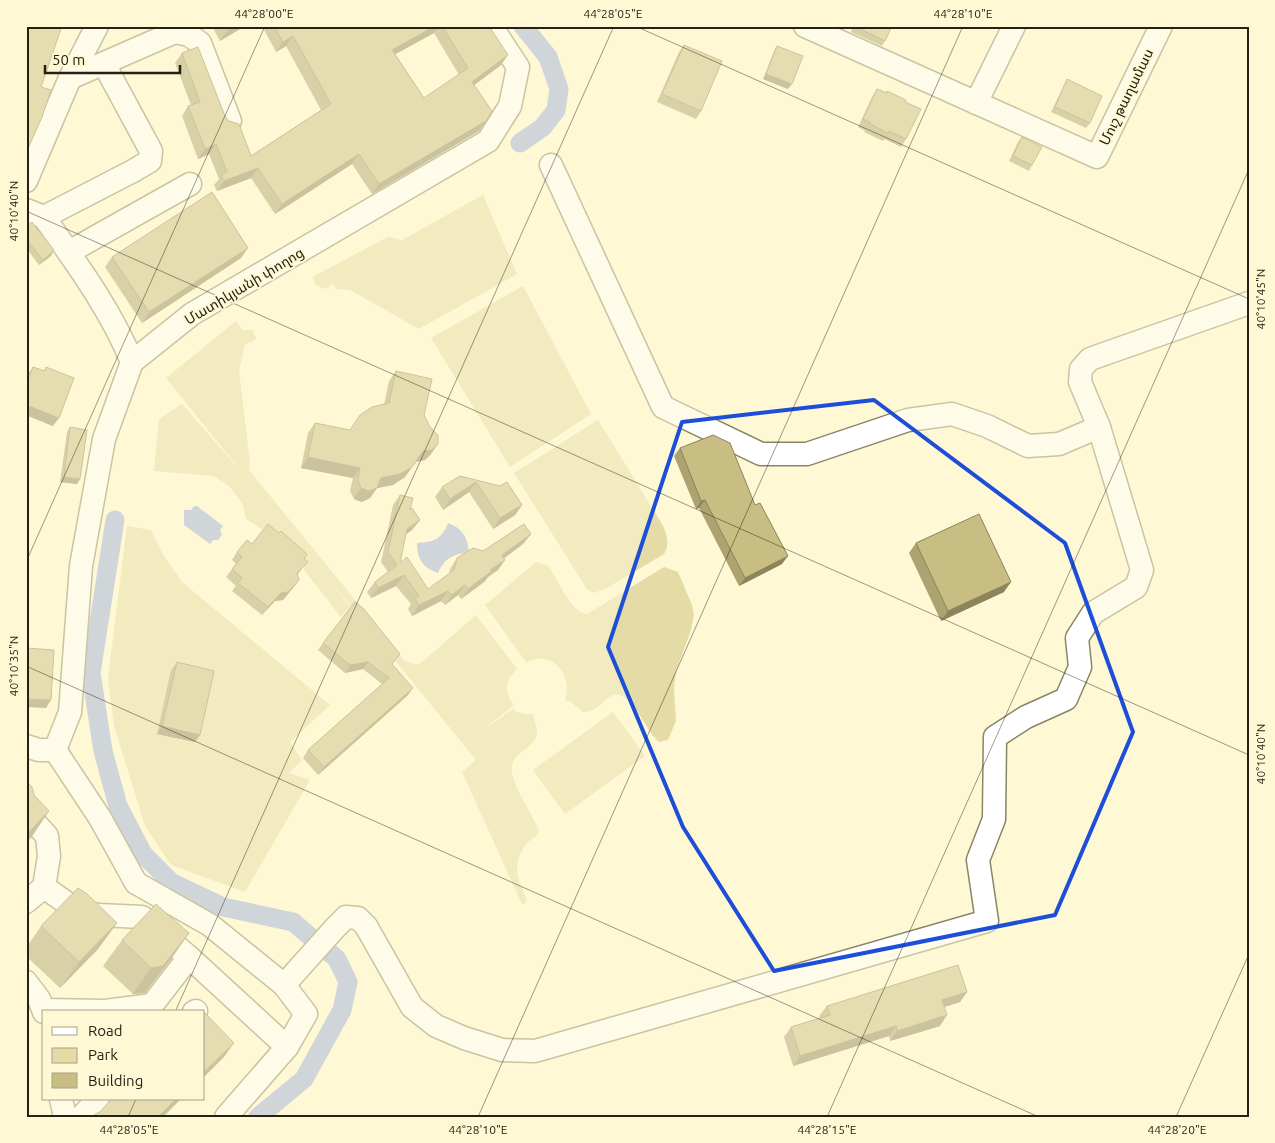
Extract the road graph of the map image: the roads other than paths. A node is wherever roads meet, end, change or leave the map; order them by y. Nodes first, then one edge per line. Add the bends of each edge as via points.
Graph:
1 (97, 26) edge
2 (492, 26) edge
3 (805, 26) edge
4 (1014, 26) edge
5 (1161, 26) edge
6 (104, 64) junction
7 (70, 78) junction
8 (976, 103) junction
9 (230, 121) edge
10 (551, 165) dead end
11 (26, 181) edge
12 (190, 184) dead end
13 (35, 214) edge
14 (69, 252) junction
15 (1249, 303) edge
16 (132, 362) junction
17 (1099, 427) junction
18 (26, 746) edge
19 (55, 750) junction
20 (26, 813) edge
21 (44, 887) junction
22 (26, 902) edge
23 (189, 957) junction
24 (26, 982) edge
25 (284, 985) junction
26 (44, 1010) edge
27 (114, 1010) edge
28 (287, 1047) junction
29 (61, 1100) edge
30 (97, 1100) edge
31 (65, 1117) edge
32 (81, 1117) edge
33 (226, 1117) edge

1 - 7 street
2 - 16 street, Մատիկյանի փողոց via 518,67 510,106 488,141 192,314
3 - 8 street, Մուշ թաղամաս
4 - 8 street
5 - 8 street, Մուշ թաղամաս via 1097,157
6 - 7 street
6 - 9 street via 175,32 189,36 200,44
6 - 13 street via 151,151 150,161
7 - 11 street
10 - 17 street via 663,407 761,454 807,454 908,420 952,414 987,426 1028,446 1060,444
12 - 14 street
13 - 14 street
14 - 16 street via 121,336
15 - 17 street via 1090,358 1081,369 1080,382
16 - 19 street via 104,439 81,566 70,712
17 - 25 street via 1142,570 1136,587 1093,613 1077,638 1080,667 1066,699 1026,717 994,737 994,819 978,860 987,921 535,1051 502,1050 464,1038 436,1026 412,1008 366,926 358,918 346,917
18 - 19 street
19 - 25 street via 100,818 136,883 210,925
20 - 21 street via 47,836 49,856
21 - 22 street
21 - 23 street via 78,912 142,917
23 - 27 street via 152,1005
23 - 28 street
24 - 26 street
25 - 28 street via 306,1014
28 - 33 street
29 - 31 street
30 - 32 street

